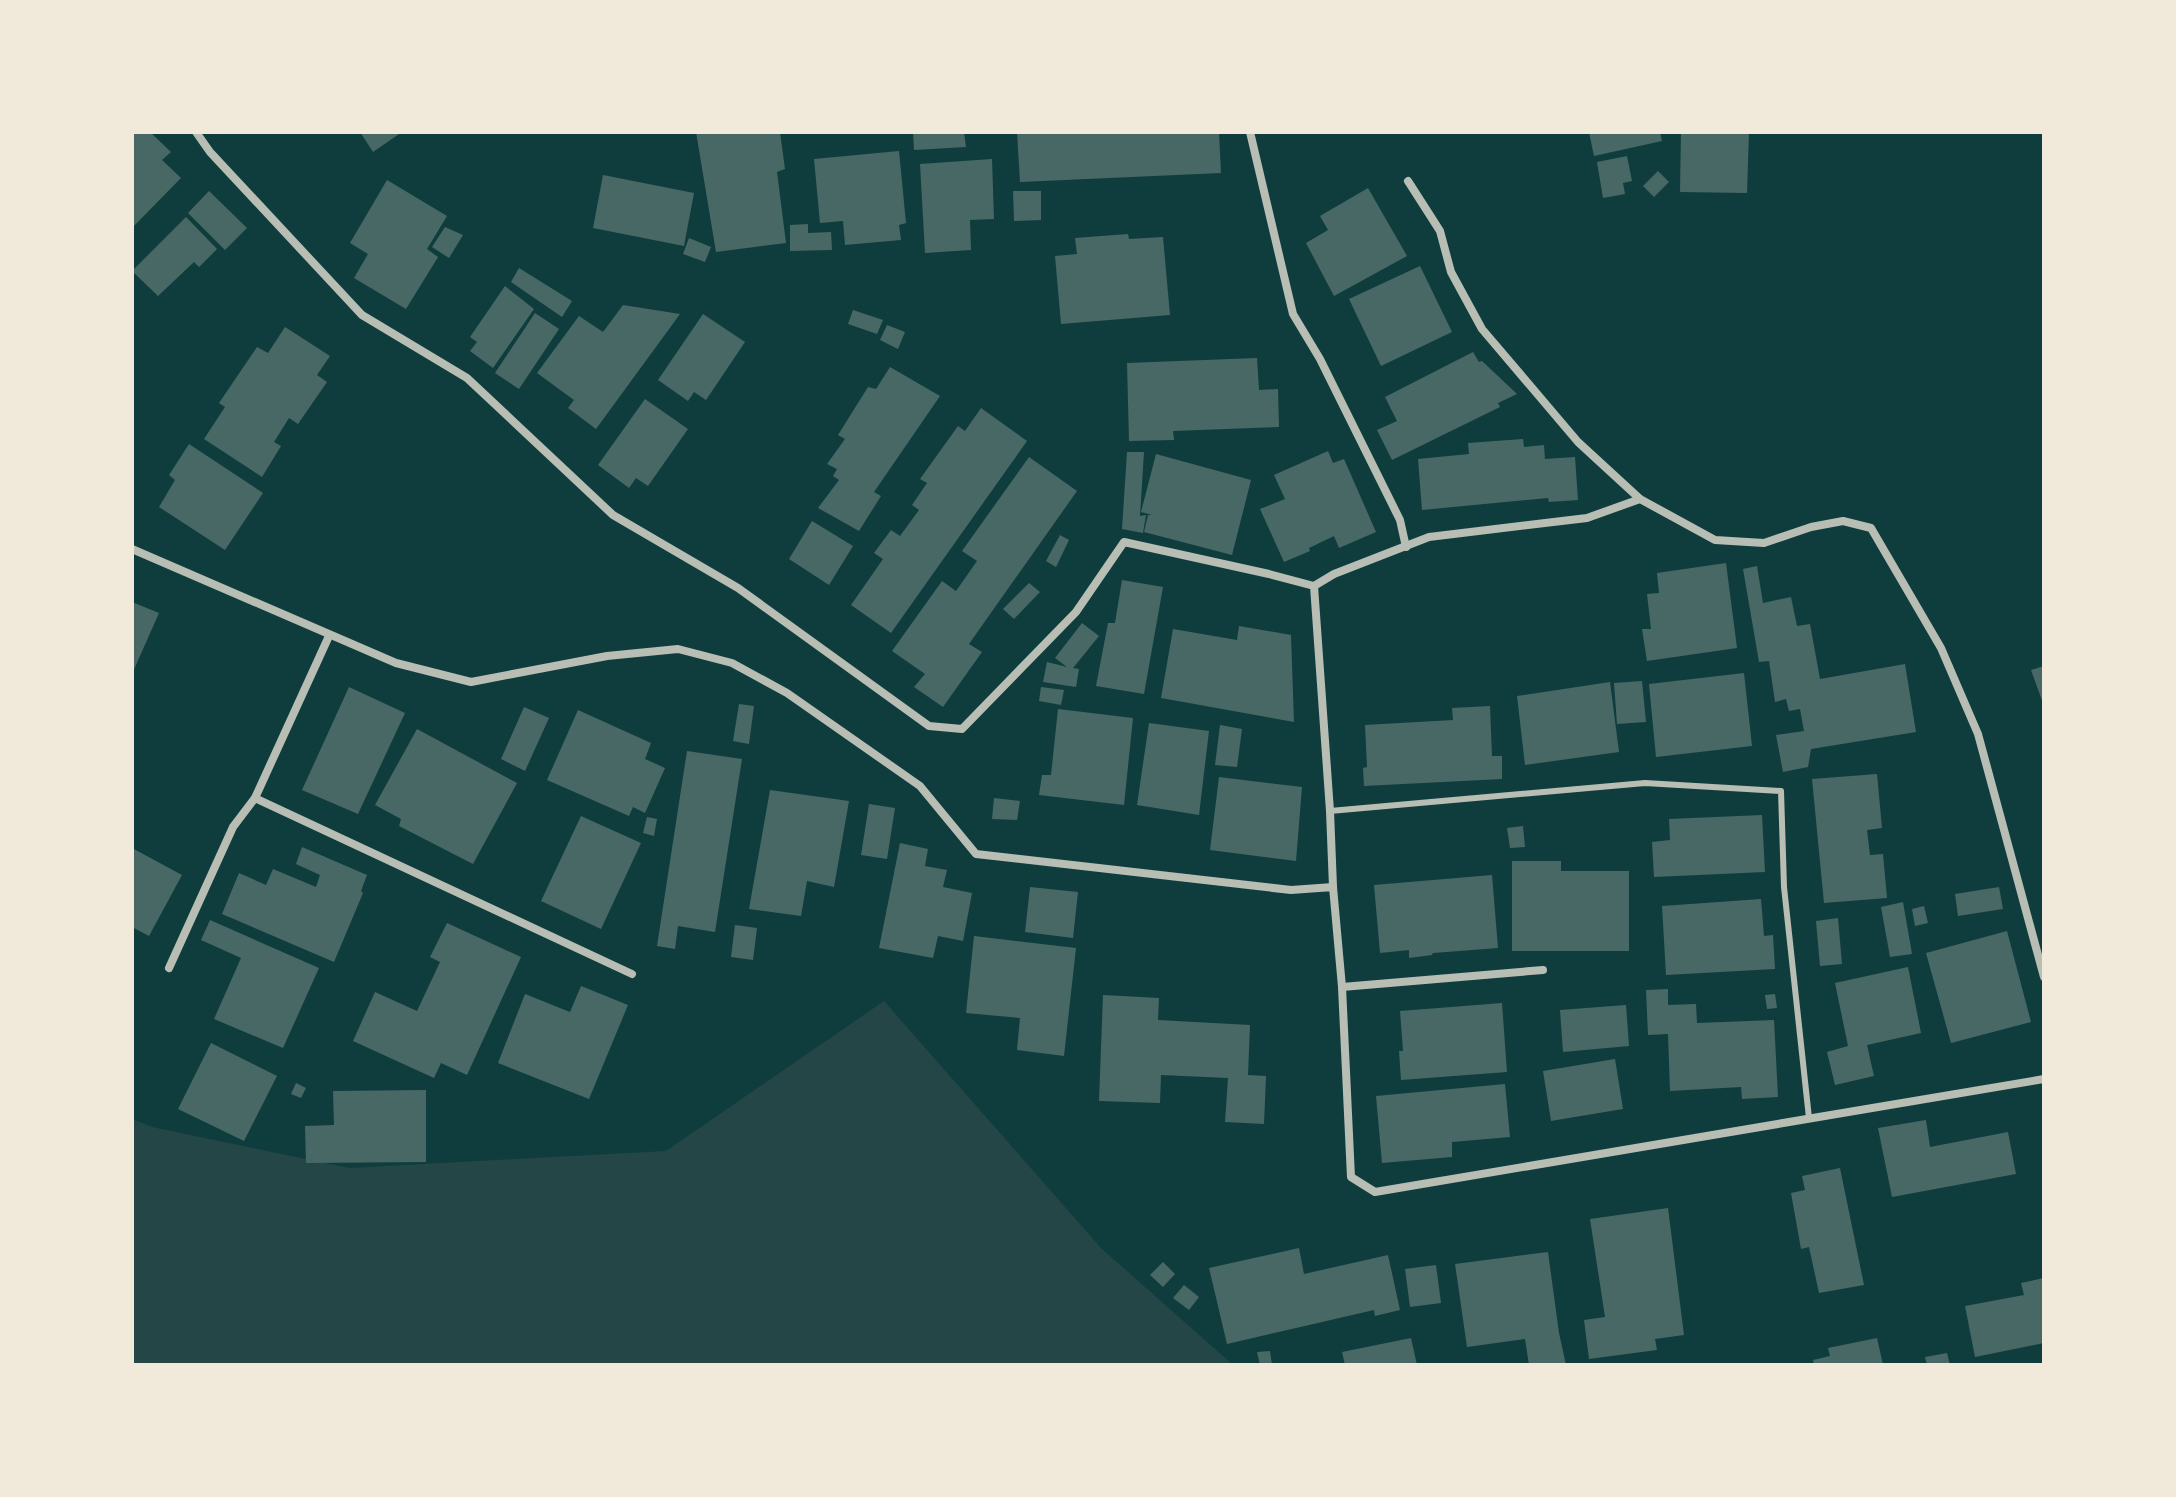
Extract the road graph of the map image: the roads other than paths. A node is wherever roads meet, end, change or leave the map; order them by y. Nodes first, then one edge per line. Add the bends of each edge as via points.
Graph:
1 (196, 132) edge
2 (1250, 132) edge
3 (1408, 181) dead end
4 (1640, 499) junction
5 (1406, 547) junction
6 (132, 549) edge
7 (1314, 586) junction
8 (329, 636) junction
9 (255, 798) junction
10 (1330, 811) junction
11 (1333, 887) junction
12 (169, 968) dead end
13 (1543, 970) dead end
14 (632, 974) dead end
15 (2044, 977) edge
16 (1342, 987) junction
17 (2044, 1079) edge
18 (1809, 1118) junction

1 - 7 street via 362,315 467,378 613,515 738,588 929,726 962,729 1076,612 1124,542
2 - 5 street via 1293,314 1400,520
3 - 4 street via 1440,231 1451,272 1482,329 1578,442
4 - 5 street via 1587,518 1429,537
4 - 15 street via 1715,540 1764,543 1843,521 1871,528 1941,648 1978,734
5 - 7 street
6 - 8 street
7 - 10 street
8 - 9 street
8 - 11 street via 396,663 471,682 607,656 678,649 732,663 787,693 920,786 976,854 1291,890
9 - 12 street via 233,827
9 - 14 street
10 - 11 street
10 - 18 lane via 1645,783 1781,791 1784,887
11 - 16 street
13 - 16 street
16 - 18 street via 1351,1177 1375,1192
17 - 18 street

